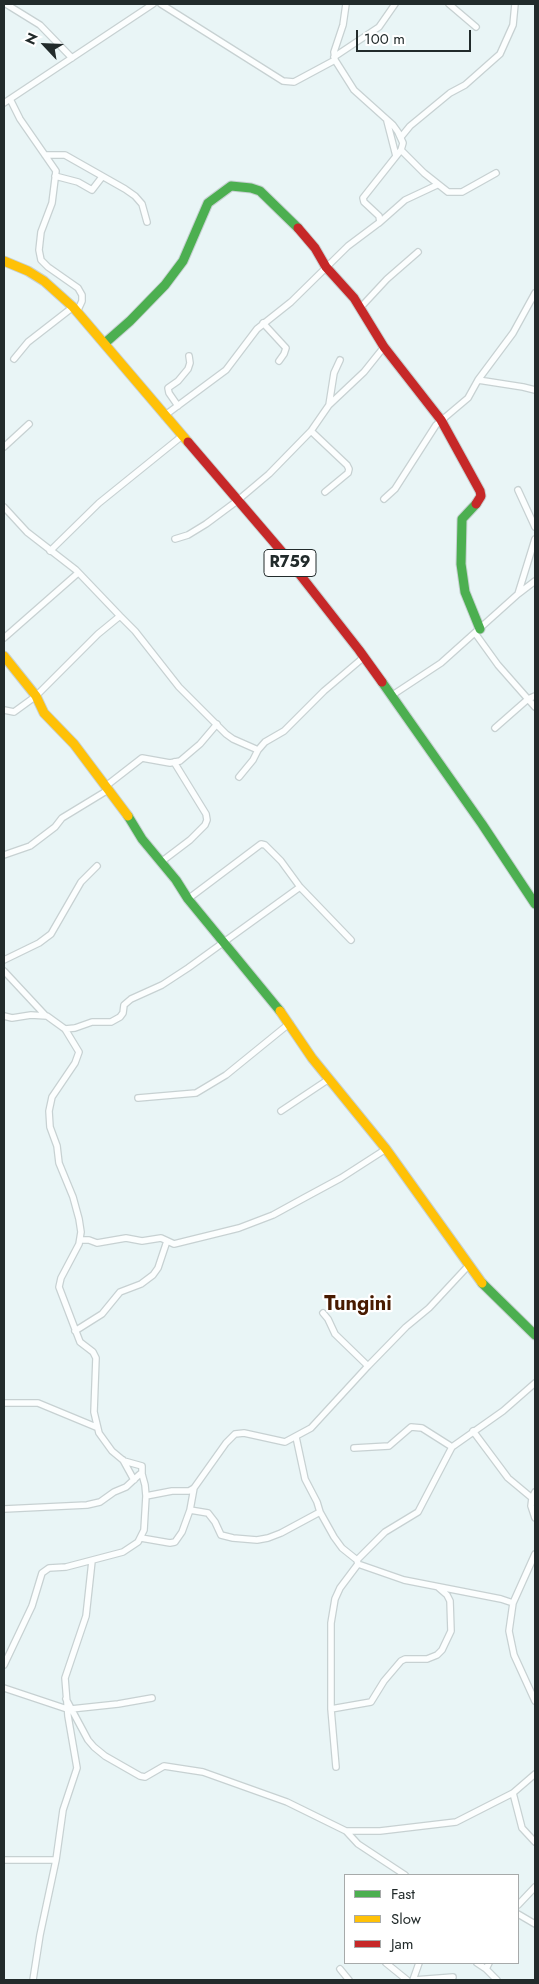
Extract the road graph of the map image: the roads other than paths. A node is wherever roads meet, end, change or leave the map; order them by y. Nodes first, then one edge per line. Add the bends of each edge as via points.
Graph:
1 (6, 4) edge
2 (153, 4) edge
3 (161, 4) edge
4 (346, 4) edge
5 (395, 4) edge
6 (449, 4) edge
7 (515, 4) edge
8 (476, 28) dead end
9 (72, 58) junction
10 (335, 58) junction
11 (10, 99) junction
12 (4, 103) edge
13 (387, 120) junction
14 (401, 137) junction
15 (401, 150) junction
16 (45, 155) junction
17 (396, 156) junction
18 (496, 172) dead end
19 (55, 176) junction
20 (102, 177) junction
21 (437, 185) junction
22 (147, 222) dead end
23 (379, 223) junction
24 (418, 252) dead end
25 (4, 261) edge
26 (326, 267) junction
27 (535, 293) edge
28 (361, 307) junction
29 (75, 310) junction
30 (263, 324) junction
31 (105, 343) junction
32 (384, 347) junction
33 (189, 356) dead end
34 (14, 359) dead end
35 (340, 360) dead end
36 (279, 361) dead end
37 (478, 380) junction
38 (535, 390) edge
39 (329, 405) junction
40 (178, 406) junction
41 (164, 416) junction
42 (441, 420) junction
43 (29, 424) dead end
44 (311, 431) junction
45 (182, 436) junction
46 (4, 447) edge
47 (518, 490) dead end
48 (325, 492) dead end
49 (384, 499) dead end
50 (237, 501) junction
51 (4, 507) edge
52 (534, 515) edge
53 (535, 527) edge
54 (175, 539) dead end
55 (535, 539) edge
56 (50, 551) junction
57 (78, 573) junction
58 (535, 581) edge
59 (518, 594) junction
60 (120, 616) junction
61 (478, 631) junction
62 (4, 638) edge
63 (4, 656) edge
64 (364, 657) junction
65 (36, 696) junction
66 (391, 696) junction
67 (535, 696) edge
68 (528, 699) junction
69 (535, 707) edge
70 (4, 710) edge
71 (217, 724) junction
72 (495, 728) dead end
73 (258, 750) junction
74 (174, 762) junction
75 (239, 777) dead end
76 (107, 788) junction
77 (4, 855) edge
78 (162, 862) junction
79 (97, 866) dead end
80 (300, 887) junction
81 (188, 899) junction
82 (535, 904) edge
83 (351, 940) dead end
84 (223, 942) junction
85 (4, 960) edge
86 (4, 971) edge
87 (45, 1015) junction
88 (4, 1016) edge
89 (290, 1023) junction
90 (65, 1029) junction
91 (329, 1079) junction
92 (138, 1098) dead end
93 (281, 1111) dead end
94 (386, 1149) junction
95 (80, 1240) junction
96 (167, 1241) junction
97 (469, 1265) junction
98 (323, 1313) dead end
99 (75, 1331) junction
100 (535, 1335) edge
101 (368, 1366) junction
102 (535, 1383) edge
103 (4, 1403) edge
104 (96, 1427) junction
105 (473, 1431) junction
106 (296, 1437) junction
107 (452, 1447) junction
108 (354, 1448) dead end
109 (123, 1460) junction
110 (142, 1474) junction
111 (134, 1480) junction
112 (194, 1488) junction
113 (535, 1492) edge
114 (146, 1496) junction
115 (532, 1498) junction
116 (4, 1509) edge
117 (190, 1510) junction
118 (320, 1512) junction
119 (535, 1518) edge
120 (141, 1538) junction
121 (535, 1556) edge
122 (92, 1561) junction
123 (358, 1562) junction
124 (439, 1588) junction
125 (513, 1603) junction
126 (4, 1665) edge
127 (4, 1688) edge
128 (152, 1698) dead end
129 (535, 1701) edge
130 (69, 1709) junction
131 (331, 1709) junction
132 (336, 1767) dead end
133 (535, 1774) edge
134 (513, 1793) junction
135 (346, 1831) junction
136 (535, 1842) edge
137 (4, 1860) edge
138 (56, 1860) junction
139 (403, 1874) edge
140 (535, 1887) edge
141 (519, 1904) edge
142 (519, 1915) edge
143 (535, 1924) edge
144 (387, 1964) edge
145 (418, 1964) edge
146 (487, 1966) edge
147 (340, 1969) dead end
148 (453, 1977) dead end
149 (33, 1980) edge
150 (349, 1980) edge
151 (407, 1980) edge
152 (413, 1980) edge
153 (497, 1980) edge

1 - 9 street via 40,25
2 - 9 street
3 - 10 street via 283,81 294,82
4 - 10 street
5 - 10 street via 378,27
6 - 8 street
7 - 14 street via 513,25 500,54 410,126
9 - 11 street
10 - 13 street via 354,90
11 - 12 street
11 - 16 street
13 - 14 street
13 - 17 street
14 - 15 street
15 - 17 street
15 - 21 street
16 - 19 street via 54,166
16 - 20 street via 65,154
17 - 23 street via 363,198 379,216
18 - 21 street via 462,192 448,192
19 - 20 street via 78,182 92,190
19 - 29 street via 52,203 41,232 39,250 41,260 82,294 82,301
20 - 22 street via 135,196 142,204
21 - 23 street via 405,200
23 - 26 street
24 - 28 street
25 - 29 street, R759 via 44,282
26 - 28 street
26 - 30 street
26 - 31 street via 293,222 260,191 231,186 206,205 186,256 165,285
27 - 37 street via 513,333
28 - 32 street
29 - 31 street, R759
29 - 34 street via 28,342
30 - 36 street via 286,348
30 - 40 street via 226,370
31 - 41 street, R759
32 - 39 street via 364,372
32 - 42 street
33 - 40 street via 188,369 168,388
35 - 39 street via 334,373
37 - 38 street
37 - 42 street via 466,401
39 - 44 street
40 - 41 street
41 - 45 street, R759
42 - 49 street via 396,489
42 - 61 street via 481,496 462,519 461,538 465,592
43 - 46 street
44 - 48 street via 349,469
44 - 50 street
45 - 50 street, R759
45 - 56 street via 99,503
47 - 52 street
50 - 54 street via 188,535
50 - 64 street, R759
51 - 56 street via 17,523
52 - 53 street
55 - 59 street
56 - 57 street
57 - 60 street
57 - 62 street
58 - 59 street
59 - 61 street
60 - 65 street
60 - 71 street via 135,630 179,687
61 - 66 street via 434,669
61 - 68 street via 494,660
63 - 65 street
64 - 66 street, R759
64 - 73 street via 294,722
65 - 70 street via 14,712
65 - 76 street via 44,713 74,744
66 - 82 street, R759
67 - 68 street
68 - 69 street
68 - 72 street
71 - 73 street via 234,739
71 - 74 street via 185,757
73 - 75 street
74 - 76 street via 142,758
74 - 78 street via 207,820 190,840
76 - 77 street via 62,818 30,846
76 - 78 street
78 - 81 street
79 - 85 street via 81,882 51,934
80 - 81 street via 280,861 261,844
80 - 83 street
80 - 84 street
81 - 84 street
84 - 89 street
84 - 90 street via 174,977 126,1002 124,1012 111,1022 92,1022
86 - 87 street
87 - 88 street
87 - 90 street
89 - 91 street
89 - 92 street via 226,1075 196,1093
90 - 95 street via 80,1054 52,1097 50,1127 79,1218
91 - 93 street
91 - 94 street
94 - 96 street via 341,1178 258,1222 194,1240 174,1244
94 - 97 street
95 - 96 street via 97,1243 126,1238 145,1241 160,1238
95 - 99 street via 59,1284
96 - 99 street via 153,1275 141,1284 120,1292 102,1314
97 - 100 street via 482,1283
97 - 101 street
98 - 101 street via 335,1334
99 - 104 street via 80,1342 96,1358
101 - 106 street via 318,1422
102 - 105 street via 503,1411
103 - 104 street via 38,1403
104 - 109 street via 101,1439
105 - 107 street
105 - 115 street via 508,1478
106 - 112 street via 283,1442 235,1434
106 - 118 street via 305,1479
107 - 108 street via 422,1428 411,1427 390,1446
107 - 123 street via 418,1512 385,1532
109 - 110 street via 142,1466
109 - 111 street
110 - 111 street
110 - 114 street
111 - 116 street via 100,1502 87,1505
112 - 114 street
112 - 117 street
113 - 115 street
114 - 120 street
115 - 119 street
117 - 118 street via 208,1514 221,1535 257,1540 281,1533
117 - 120 street via 174,1543
118 - 123 street via 342,1548
120 - 122 street via 123,1552
121 - 125 street
122 - 126 street via 42,1572 32,1606
122 - 130 street via 86,1616 66,1671
123 - 124 street via 404,1580
123 - 131 street via 335,1598 331,1623
124 - 125 street
124 - 131 street via 450,1601 451,1631 442,1650 426,1659 401,1661 371,1702
125 - 129 street via 509,1631 514,1655
127 - 130 street
128 - 130 street
130 - 135 street via 94,1748 140,1776 145,1777 164,1766 203,1772 287,1802
130 - 138 street via 77,1768 63,1810
131 - 132 street
133 - 134 street
134 - 135 street via 456,1822 380,1831
134 - 136 street via 522,1828
135 - 139 street via 358,1844
137 - 138 street
138 - 149 street
140 - 141 street
142 - 143 street
144 - 151 street
145 - 152 street
146 - 153 street
147 - 150 street
148 - 152 street

